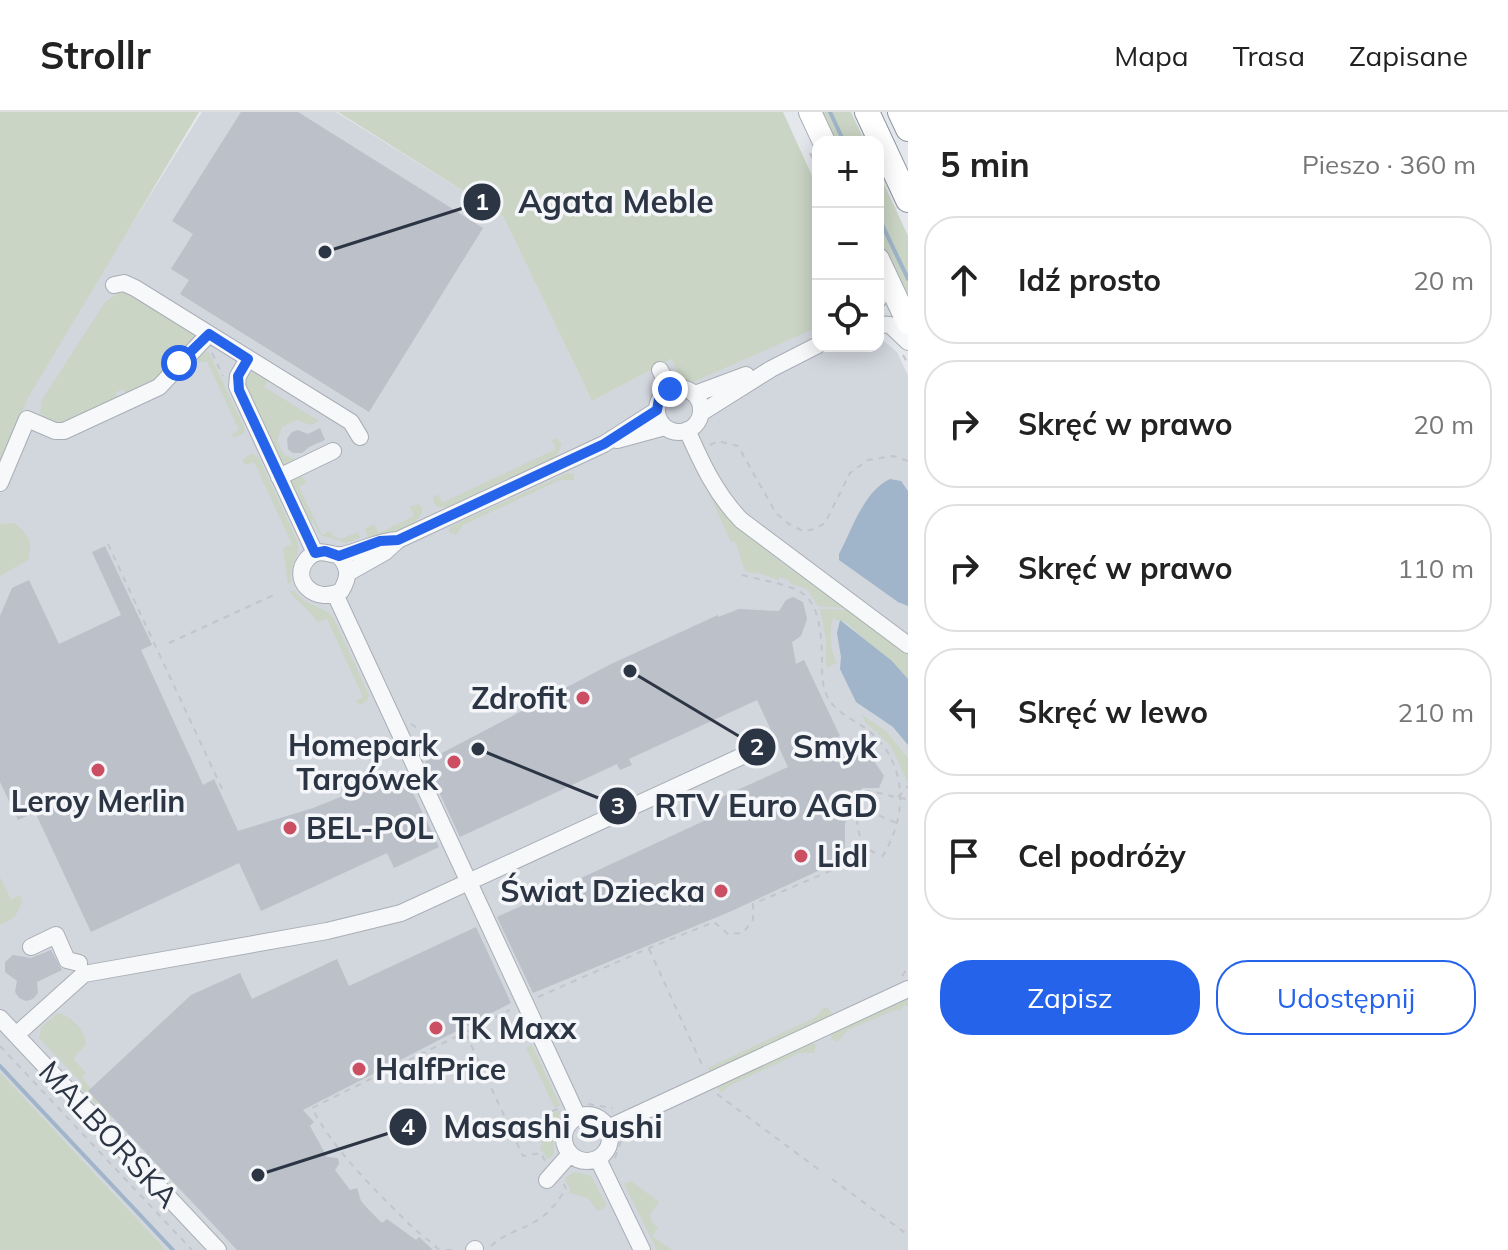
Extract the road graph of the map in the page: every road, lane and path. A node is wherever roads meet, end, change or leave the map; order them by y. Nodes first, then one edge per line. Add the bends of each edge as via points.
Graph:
1 (810, 112) edge
2 (867, 112) edge
3 (900, 112) edge
4 (908, 129) edge
5 (821, 136) edge
6 (908, 200) edge
7 (884, 272) edge
8 (114, 285) dead end
9 (908, 323) edge
10 (884, 324) edge
11 (209, 334) junction
12 (908, 342) edge
13 (812, 348) edge
14 (248, 359) junction
15 (771, 369) junction
16 (660, 370) dead end
17 (670, 389) junction
18 (695, 394) junction
19 (657, 410) junction
20 (701, 413) junction
21 (665, 427) junction
22 (687, 430) junction
23 (360, 437) dead end
24 (604, 444) junction
25 (705, 447) dead end
26 (333, 451) dead end
27 (908, 461) edge
28 (279, 477) junction
29 (0, 483) edge
30 (398, 540) junction
31 (108, 544) dead end
32 (315, 553) junction
33 (339, 556) junction
34 (348, 573) junction
35 (742, 575) dead end
36 (278, 593) dead end
37 (335, 594) junction
38 (900, 635) edge
39 (169, 643) dead end
40 (908, 645) edge
41 (403, 719) dead end
42 (442, 743) dead end
43 (762, 747) dead end
44 (908, 786) edge
45 (903, 789) junction
46 (224, 793) dead end
47 (897, 798) junction
48 (906, 798) edge
49 (857, 806) junction
50 (900, 824) junction
51 (875, 853) dead end
52 (882, 857) dead end
53 (468, 882) junction
54 (31, 947) dead end
55 (79, 963) dead end
56 (908, 968) edge
57 (906, 984) edge
58 (0, 1018) edge
59 (465, 1033) dead end
60 (16, 1035) junction
61 (0, 1046) edge
62 (563, 1106) dead end
63 (541, 1115) dead end
64 (578, 1117) junction
65 (608, 1128) junction
66 (570, 1154) junction
67 (598, 1159) junction
68 (551, 1160) dead end
69 (832, 1179) dead end
70 (556, 1180) joint
71 (908, 1235) edge
72 (192, 1250) edge
73 (218, 1250) edge
74 (446, 1250) edge
75 (456, 1250) edge
76 (479, 1250) edge
77 (642, 1250) edge

1 - 5 main road
2 - 6 highway
3 - 4 highway
7 - 9 main road
8 - 11 street via 129,284
10 - 12 street
11 - 14 street
11 - 29 street via 159,387 125,403 64,431 27,419
13 - 15 street
14 - 23 street via 351,422
14 - 28 street via 237,386
15 - 18 street
15 - 20 street
16 - 17 street
17 - 18 street
17 - 19 street via 659,399
18 - 20 street
19 - 21 street
19 - 24 street
20 - 22 street
21 - 22 street
21 - 24 street
22 - 38 street via 724,503 759,536
24 - 30 street
25 - 27 path via 718,441 738,446 776,513 803,531 825,523 850,473 868,460 893,456
26 - 28 street
28 - 32 street
30 - 33 street
30 - 34 street
31 - 46 path
32 - 33 street
32 - 37 street via 303,567 303,581 314,594
33 - 34 street
34 - 37 street
35 - 45 path via 807,595 819,630 827,697 885,746
36 - 39 path
37 - 53 street
38 - 40 street
41 - 42 path
43 - 53 street
44 - 45 path
45 - 47 path
45 - 48 path
47 - 48 path
47 - 49 path via 863,791
48 - 50 path
49 - 50 path
49 - 51 path via 859,835 864,847
50 - 52 path
53 - 60 street via 401,913 327,931 84,974
53 - 64 street
54 - 55 street via 56,935 67,960
56 - 57 path via 902,974
57 - 65 street
58 - 60 street, MALBORSKA
59 - 68 path via 523,1156 541,1153
60 - 73 street, MALBORSKA
61 - 72 path
62 - 63 path
64 - 65 street via 594,1116
64 - 66 street via 564,1135
65 - 67 street via 608,1148
66 - 67 street via 582,1161
66 - 70 street
67 - 77 street
69 - 71 path
70 - 76 path via 566,1189 541,1218
74 - 75 path

